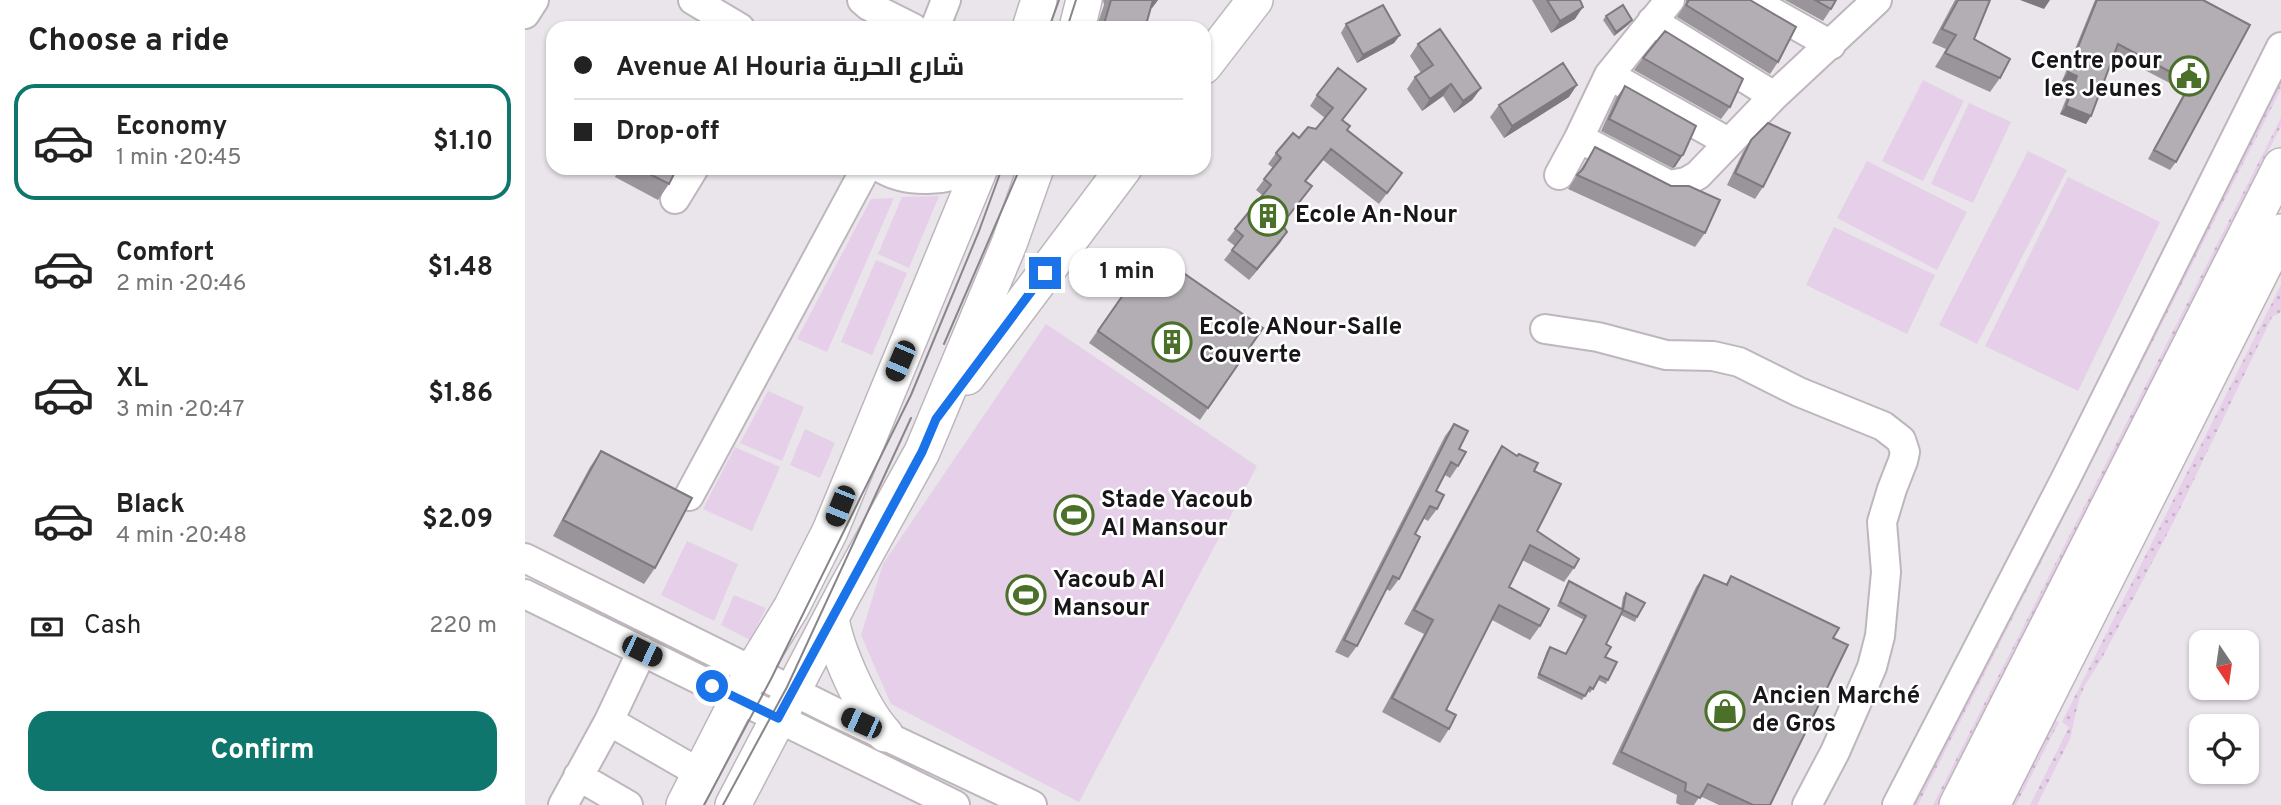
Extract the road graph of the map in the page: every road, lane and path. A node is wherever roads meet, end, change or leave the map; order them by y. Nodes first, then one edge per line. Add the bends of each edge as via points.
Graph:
1 (534, 0) edge
2 (862, 0) edge
3 (946, 0) edge
4 (1038, 0) edge
5 (1084, 0) edge
6 (1243, 0) edge
7 (1255, 0) edge
8 (1670, 0) edge
9 (1751, 0) edge
10 (1877, 0) edge
11 (703, 2) edge
12 (525, 13) edge
13 (730, 21) edge
14 (899, 21) edge
15 (938, 21) edge
16 (1032, 21) edge
17 (1078, 21) edge
18 (1652, 21) junction
19 (1211, 23) edge
20 (1831, 45) junction
21 (2281, 47) edge
22 (1211, 57) edge
23 (1609, 75) junction
24 (1774, 96) junction
25 (1579, 138) junction
26 (1728, 142) junction
27 (2281, 166) edge
28 (690, 175) edge
29 (877, 175) edge
30 (901, 175) edge
31 (958, 175) edge
32 (977, 175) edge
33 (1034, 175) edge
34 (1118, 175) edge
35 (1559, 175) dead end
36 (675, 199) dead end
37 (2281, 232) edge
38 (1545, 329) dead end
39 (936, 419) junction
40 (689, 496) edge
41 (525, 558) edge
42 (525, 594) edge
43 (831, 618) junction
44 (642, 651) junction
45 (746, 685) junction
46 (785, 704) junction
47 (609, 721) junction
48 (885, 734) junction
49 (701, 774) junction
50 (578, 776) junction
51 (563, 805) edge
52 (628, 805) edge
53 (684, 805) edge
54 (733, 805) edge
55 (955, 805) edge
56 (1032, 805) edge
57 (1807, 805) edge
58 (1897, 805) edge
59 (1957, 805) edge
60 (1992, 805) edge

1 - 12 street
2 - 14 street
3 - 15 street
4 - 16 main road
5 - 17 main road
6 - 19 main road
7 - 22 main road
8 - 18 street
9 - 20 street
10 - 20 street
11 - 13 street
18 - 23 street
18 - 24 street
20 - 24 street
21 - 58 street via 2067,478
23 - 25 street
23 - 26 street
24 - 26 street
25 - 26 street via 1669,185 1697,176
25 - 35 street
27 - 59 main road
28 - 36 street
29 - 40 street
30 - 31 street
32 - 45 main road via 829,531
33 - 39 main road
34 - 39 main road
37 - 60 main road
38 - 57 street via 1666,355 1739,362 1799,393 1882,426 1901,440 1903,461 1882,522 1886,572 1881,636 1835,752
39 - 43 main road
41 - 45 street
42 - 44 street
43 - 46 main road
43 - 48 main road via 860,696
44 - 45 street
44 - 47 street
45 - 46 street
45 - 49 main road
46 - 48 street
46 - 54 main road
46 - 55 street
47 - 49 street
47 - 50 street
48 - 56 street
49 - 53 main road
50 - 51 street
50 - 52 street

